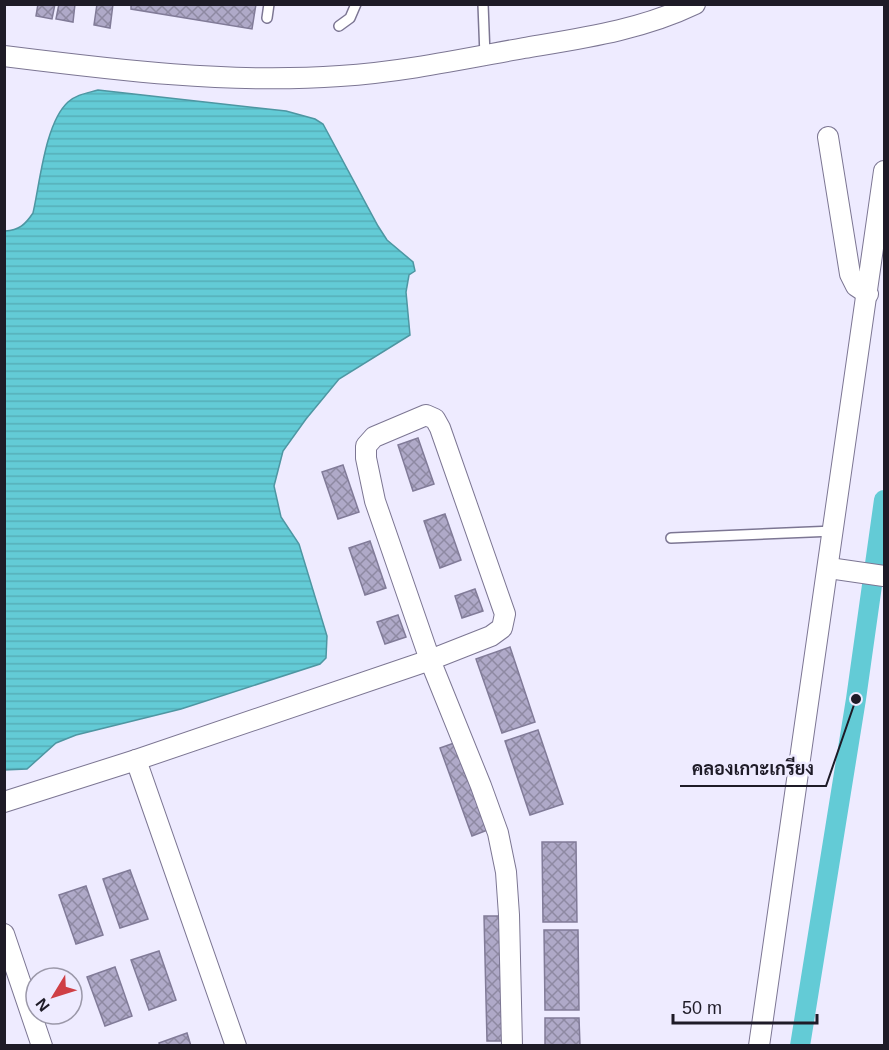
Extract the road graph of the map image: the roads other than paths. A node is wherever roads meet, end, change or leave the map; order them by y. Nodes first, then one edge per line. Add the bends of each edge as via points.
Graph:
1 (269, 4) edge
2 (356, 4) edge
3 (483, 4) edge
4 (695, 4) edge
5 (267, 18) dead end
6 (339, 26) dead end
7 (4, 56) edge
8 (485, 56) junction
9 (828, 137) dead end
10 (885, 171) edge
11 (868, 294) junction
12 (834, 531) junction
13 (671, 538) dead end
14 (828, 568) junction
15 (885, 576) edge
16 (430, 660) junction
17 (136, 760) junction
18 (4, 802) edge
19 (4, 934) edge
20 (42, 1046) edge
21 (236, 1046) edge
22 (512, 1046) edge
23 (759, 1046) edge

1 - 5 lane
2 - 6 lane via 350,18
3 - 8 lane
4 - 8 street via 674,15 623,30
7 - 8 street via 138,73 281,78 408,69
9 - 11 street via 850,274 855,286
10 - 11 street
11 - 12 street
12 - 13 lane
12 - 14 street
14 - 15 street
14 - 23 street
16 - 16 street via 375,501 366,458 366,446 374,437 426,415 435,418 440,428 505,614 502,628 491,636
16 - 17 street
16 - 22 street via 498,833 510,915
17 - 18 street
17 - 21 street
19 - 20 street

